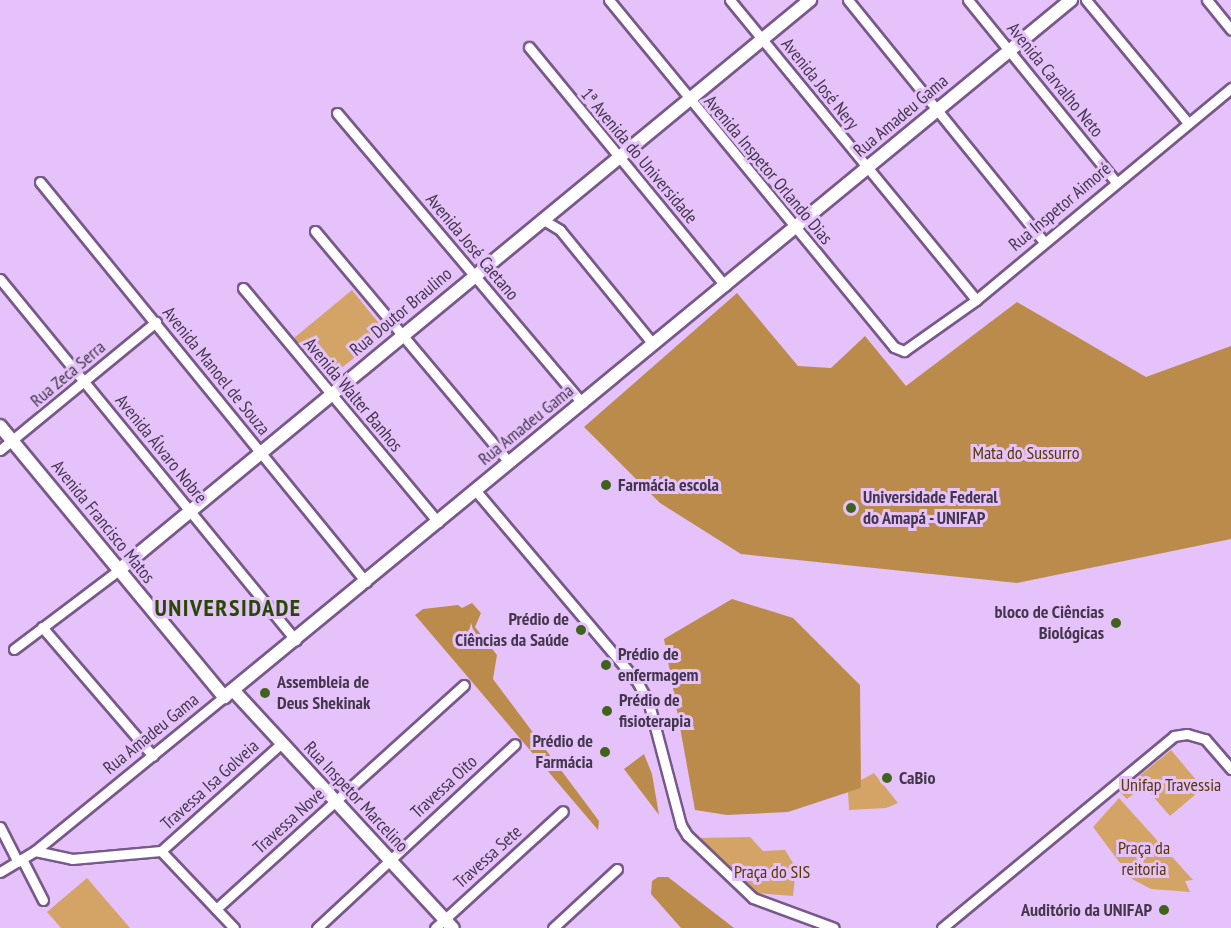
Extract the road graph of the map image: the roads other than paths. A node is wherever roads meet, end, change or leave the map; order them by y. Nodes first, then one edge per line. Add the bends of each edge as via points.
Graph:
1 (609, 0) edge
2 (730, 0) edge
3 (810, 0) edge
4 (848, 0) edge
5 (968, 0) edge
6 (1071, 0) edge
7 (1086, 0) edge
8 (1207, 0) edge
9 (1231, 30) edge
10 (763, 39) junction
11 (529, 47) dead end
12 (1010, 51) junction
13 (1231, 88) edge
14 (689, 101) junction
15 (938, 110) junction
16 (336, 113) dead end
17 (1188, 123) junction
18 (619, 158) junction
19 (867, 169) junction
20 (39, 182) dead end
21 (1116, 182) junction
22 (542, 219) junction
23 (795, 228) junction
24 (315, 231) dead end
25 (1044, 242) junction
26 (473, 274) junction
27 (0, 279) edge
28 (725, 286) junction
29 (243, 288) dead end
30 (976, 300) junction
31 (156, 322) junction
32 (402, 335) junction
33 (653, 344) junction
34 (910, 351) joint
35 (84, 381) junction
36 (331, 395) junction
37 (582, 403) junction
38 (0, 426) edge
39 (13, 441) junction
40 (0, 450) edge
41 (261, 453) junction
42 (509, 462) junction
43 (476, 491) junction
44 (190, 511) junction
45 (438, 522) junction
46 (118, 570) junction
47 (366, 582) junction
48 (42, 627) junction
49 (296, 640) junction
50 (14, 649) dead end
51 (464, 685) dead end
52 (228, 694) junction
53 (282, 743) junction
54 (515, 744) dead end
55 (153, 756) junction
56 (1231, 769) edge
57 (336, 801) junction
58 (563, 811) dead end
59 (0, 827) edge
60 (35, 851) junction
61 (161, 852) junction
62 (20, 860) junction
63 (390, 860) junction
64 (617, 869) dead end
65 (0, 872) edge
66 (43, 900) dead end
67 (216, 909) junction
68 (444, 925) edge
69 (234, 928) edge
70 (317, 928) edge
71 (553, 928) edge
72 (834, 928) edge
73 (942, 928) edge

1 - 14 street, Avenida Inspetor Orlando Dias
2 - 10 street, Avenida José Nery
3 - 10 street, Rua Doutor Braulino
4 - 15 street
5 - 12 street, Avenida Carvalho Neto
6 - 12 street, Rua Amadeu Gama
7 - 17 street
8 - 9 street
10 - 14 street, Rua Doutor Braulino
10 - 19 street, Avenida José Nery
11 - 18 street, 1ª Avenida do Universidade
12 - 15 street, Rua Amadeu Gama
12 - 21 street, Avenida Carvalho Neto
13 - 17 street, Rua Inspetor Aimoré
14 - 18 street, Rua Doutor Braulino
14 - 23 street, Avenida Inspetor Orlando Dias
15 - 19 street, Rua Amadeu Gama
15 - 25 street
16 - 26 street, Avenida José Caetano
17 - 21 street, Rua Inspetor Aimoré
18 - 22 street, Rua Doutor Braulino
18 - 28 street, 1ª Avenida do Universidade
19 - 23 street, Rua Amadeu Gama
19 - 30 street, Avenida José Nery
20 - 31 street, Avenida Manoel de Souza
21 - 25 street, Rua Inspetor Aimoré
22 - 26 street, Rua Doutor Braulino
22 - 33 street via 560,230
23 - 28 street, Rua Amadeu Gama
23 - 34 street, Avenida Inspetor Orlando Dias via 894,347
24 - 32 street
25 - 30 street, Rua Inspetor Aimoré
26 - 32 street, Rua Doutor Braulino
26 - 37 street, Avenida José Caetano
27 - 35 street, Avenida Álvaro Nobre
28 - 33 street, Rua Amadeu Gama
29 - 36 street, Avenida Walter Banhos
30 - 34 street, Rua Inspetor Aimoré
31 - 35 street, Rua Zeca Serra
31 - 41 street, Avenida Manoel de Souza
32 - 36 street, Rua Doutor Braulino
32 - 42 street
33 - 37 street, Rua Amadeu Gama
35 - 39 street, Rua Zeca Serra
35 - 44 street, Avenida Álvaro Nobre
36 - 41 street, Rua Doutor Braulino
36 - 45 street, Avenida Walter Banhos
37 - 42 street, Rua Amadeu Gama
38 - 39 street, Avenida Francisco Matos
39 - 40 street, Rua Zeca Serra
39 - 46 street, Avenida Francisco Matos
41 - 44 street, Rua Doutor Braulino
41 - 47 street, Avenida Manoel de Souza
42 - 43 street, Rua Amadeu Gama
43 - 45 street, Rua Amadeu Gama
43 - 72 street via 638,682 649,704 687,835 753,898
44 - 46 street, Rua Doutor Braulino
44 - 49 street, Avenida Álvaro Nobre
45 - 47 street, Rua Amadeu Gama
46 - 48 street, Rua Doutor Braulino
46 - 52 street, Avenida Francisco Matos
47 - 49 street, Rua Amadeu Gama
48 - 50 street, Rua Doutor Braulino
48 - 55 street
49 - 52 street, Rua Amadeu Gama
51 - 57 street, Travessa Nove
52 - 53 street, Rua Inspetor Marcelino
52 - 55 street, Rua Amadeu Gama
53 - 57 street, Rua Inspetor Marcelino
53 - 61 street, Travessa Isa Golveia
54 - 63 street, Travessa Oito
55 - 60 street, Rua Amadeu Gama
56 - 73 street via 1205,740 1187,734 1174,736
57 - 63 street, Rua Inspetor Marcelino
57 - 67 street, Travessa Nove
58 - 68 street, Travessa Sete
59 - 62 street
60 - 61 street via 72,860
60 - 62 street, Rua Amadeu Gama
61 - 67 street
62 - 65 street, Rua Amadeu Gama
62 - 66 street
63 - 68 street, Rua Inspetor Marcelino
63 - 70 street, Travessa Oito
64 - 71 street
67 - 69 street

